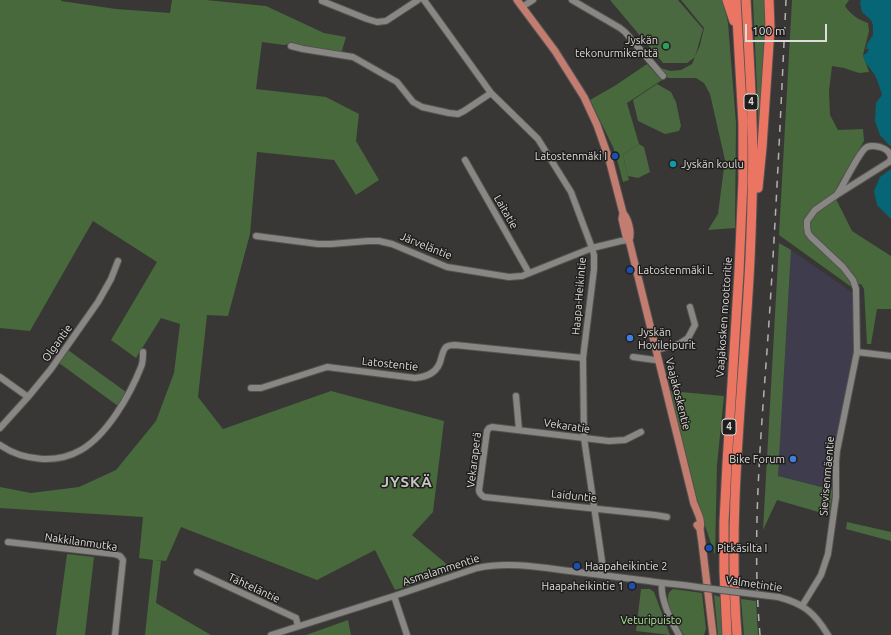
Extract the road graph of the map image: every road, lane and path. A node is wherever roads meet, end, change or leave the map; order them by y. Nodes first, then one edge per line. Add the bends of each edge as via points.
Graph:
1 (418, 0) edge
2 (424, 0) edge
3 (517, 0) edge
4 (533, 0) edge
5 (572, 0) edge
6 (727, 0) edge
7 (736, 0) edge
8 (746, 0) edge
9 (322, 1) dead end
10 (769, 3) edge
11 (522, 7) junction
12 (738, 32) junction
13 (291, 46) dead end
14 (663, 76) dead end
15 (491, 93) junction
16 (891, 158) edge
17 (465, 160) dead end
18 (838, 194) junction
19 (752, 204) junction
20 (256, 236) dead end
21 (629, 240) junction
22 (592, 248) junction
23 (118, 261) dead end
24 (529, 272) junction
25 (690, 308) dead end
26 (656, 350) junction
27 (143, 352) dead end
28 (857, 352) junction
29 (891, 356) edge
30 (633, 357) dead end
31 (583, 358) junction
32 (658, 359) junction
33 (0, 377) edge
34 (251, 388) dead end
35 (516, 396) dead end
36 (28, 397) junction
37 (0, 428) edge
38 (489, 428) joint
39 (519, 430) junction
40 (641, 432) dead end
41 (584, 438) junction
42 (0, 445) edge
43 (481, 495) joint
44 (594, 508) junction
45 (667, 517) dead end
46 (8, 542) dead end
47 (197, 572) dead end
48 (601, 574) junction
49 (662, 583) junction
50 (394, 596) junction
51 (802, 606) junction
52 (298, 626) junction
53 (115, 635) edge
54 (271, 635) edge
55 (407, 635) edge
56 (679, 635) edge
57 (713, 635) edge
58 (727, 635) edge
59 (737, 635) edge
60 (828, 635) edge

1 - 9 street via 386,21 377,22
2 - 15 street, Haapa-Heikintie
3 - 11 main road, Vaajakoskentie
4 - 11 street
5 - 14 street via 625,32
6 - 12 highway
7 - 12 highway, Vaajakosken moottoritie / 4
8 - 19 highway, Vaajakosken moottoritie / 4 via 752,122
10 - 19 highway via 770,28 758,189
11 - 21 main road, Vaajakoskentie via 572,75 597,125 609,159
12 - 58 highway, Vaajakosken moottoritie / 4 via 743,180 724,522
13 - 15 street via 353,57 397,82 413,102 422,107 458,114
15 - 22 street, Haapa-Heikintie via 544,148 571,192
16 - 18 street, Sievisenmäentie via 889,162
16 - 18 street via 886,149 866,147
17 - 24 street, Laitatie
18 - 28 street, Sievisenmäentie via 815,210 807,221 807,227 810,237 843,267 856,289
19 - 59 highway, Vaajakosken moottoritie / 4 via 735,502 734,571
20 - 24 street, Järveläntie via 318,244 379,241 447,267 509,277 522,276
21 - 22 street, Järveläntie
21 - 26 main road, Vaajakoskentie
22 - 24 street, Järveläntie
22 - 31 street, Haapa-Heikintie via 594,269
23 - 36 street, Olgantie via 112,279 98,302
25 - 26 street via 695,325 688,338 679,344
26 - 32 main road, Vaajakoskentie
27 - 42 street via 142,366 126,398 104,430 80,450 44,459 20,456
28 - 29 street
28 - 51 street, Sievisenmäentie via 837,451 835,509 828,554 821,575
30 - 32 street
31 - 34 street, Latostentie via 455,345 445,348 437,368 423,377 327,367 261,388
31 - 41 street, Haapa-Heikintie
32 - 57 main road, Vaajakoskentie via 695,507 700,517
33 - 36 street
35 - 39 street
36 - 37 street, Olgantie
38 - 39 street, Vekaratie
38 - 43 street, Vekaraperä via 479,490
39 - 41 street, Vekaratie
40 - 41 street, Vekaratie via 625,440
41 - 44 street, Haapa-Heikintie
43 - 44 street, Laiduntie
44 - 45 street, Laiduntie
44 - 48 street, Haapa-Heikintie via 602,561
46 - 53 street, Nakkilanmutka via 120,556 123,560
47 - 52 street, Tähteläntie via 296,618
48 - 49 street, Asmalammentie
48 - 50 street, Asmalammentie via 500,564 477,568
49 - 51 street, Valmetintie, bridge via 778,597
49 - 56 street via 661,591 669,616
50 - 52 street, Asmalammentie
50 - 55 street
51 - 60 street, Valmetintie via 814,616
52 - 54 street, Asmalammentie

